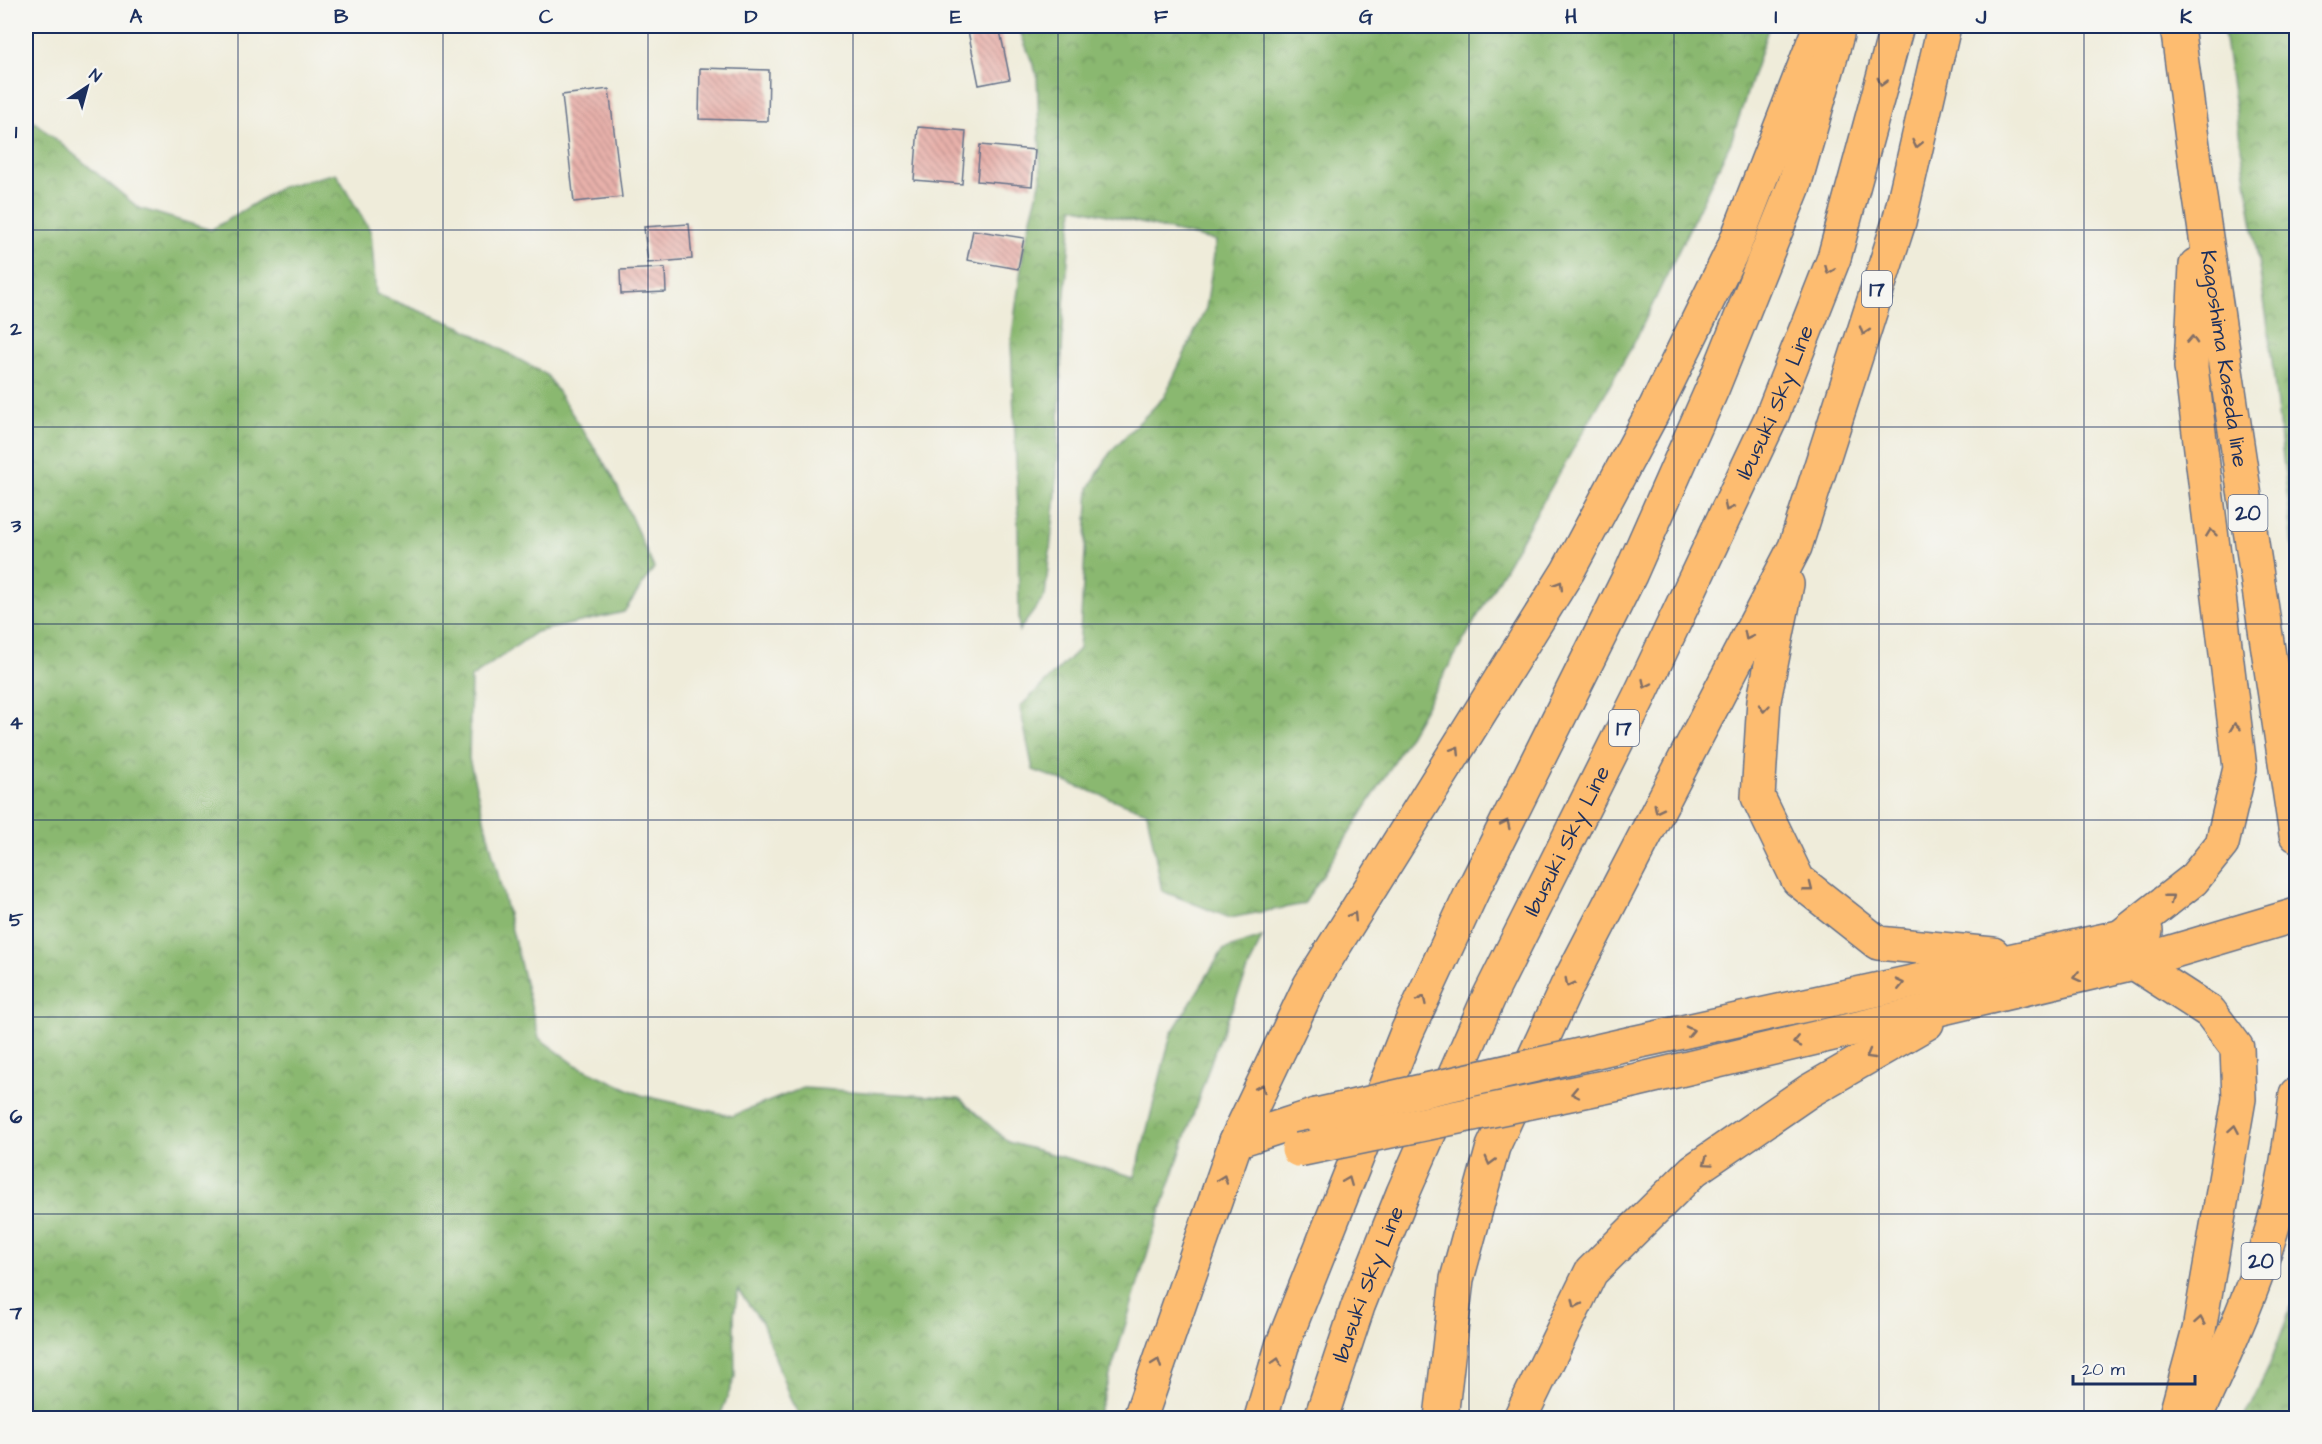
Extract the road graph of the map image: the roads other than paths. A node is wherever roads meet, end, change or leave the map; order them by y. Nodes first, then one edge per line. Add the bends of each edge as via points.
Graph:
1 (1820, 26) edge
2 (1840, 26) edge
3 (1897, 26) edge
4 (1944, 26) edge
5 (2178, 26) edge
6 (2199, 191) junction
7 (1795, 547) junction
8 (2296, 835) edge
9 (2296, 914) edge
10 (2129, 949) junction
11 (2022, 957) junction
12 (1957, 1005) junction
13 (2296, 1094) edge
14 (1236, 1141) junction
15 (1140, 1419) edge
16 (1261, 1419) edge
17 (1321, 1419) edge
18 (1442, 1419) edge
19 (1520, 1419) edge
20 (2175, 1419) edge
21 (2195, 1419) edge

14 -> 1 main road via 1310,985 1568,571 1656,406 1733,249
16 -> 2 main road via 1282,1347 1407,1032 1630,575 1713,387 1794,186
3 -> 17 main road, Ibusuki Sky Line / 17 via 1834,258 1771,418 1639,697 1489,997 1402,1193 1358,1306
4 -> 7 main road, 17 via 1899,222
5 - 6 main road, Kagoshima Kaseda line / 20
6 - 8 main road, Kagoshima Kaseda line / 20
10 -> 6 main road via 2222,844 2240,768 2191,367
7 -> 11 main road via 1764,700 1758,797 1798,880 1878,943
7 -> 18 main road, 17 via 1567,986 1493,1147 1457,1279
9 - 10 main road
10 - 11 main road
10 -> 12 main road
20 -> 10 main road via 2199,1330 2239,1099 2237,1048 2210,1012
14 -> 11 main road, bridge via 1316,1115
12 -> 14 main road, bridge via 1633,1081 1298,1150
12 -> 19 main road via 1809,1090 1694,1170 1591,1272
13 - 21 main road, 20 via 2289,1158 2266,1247 2227,1350
15 -> 14 main road

